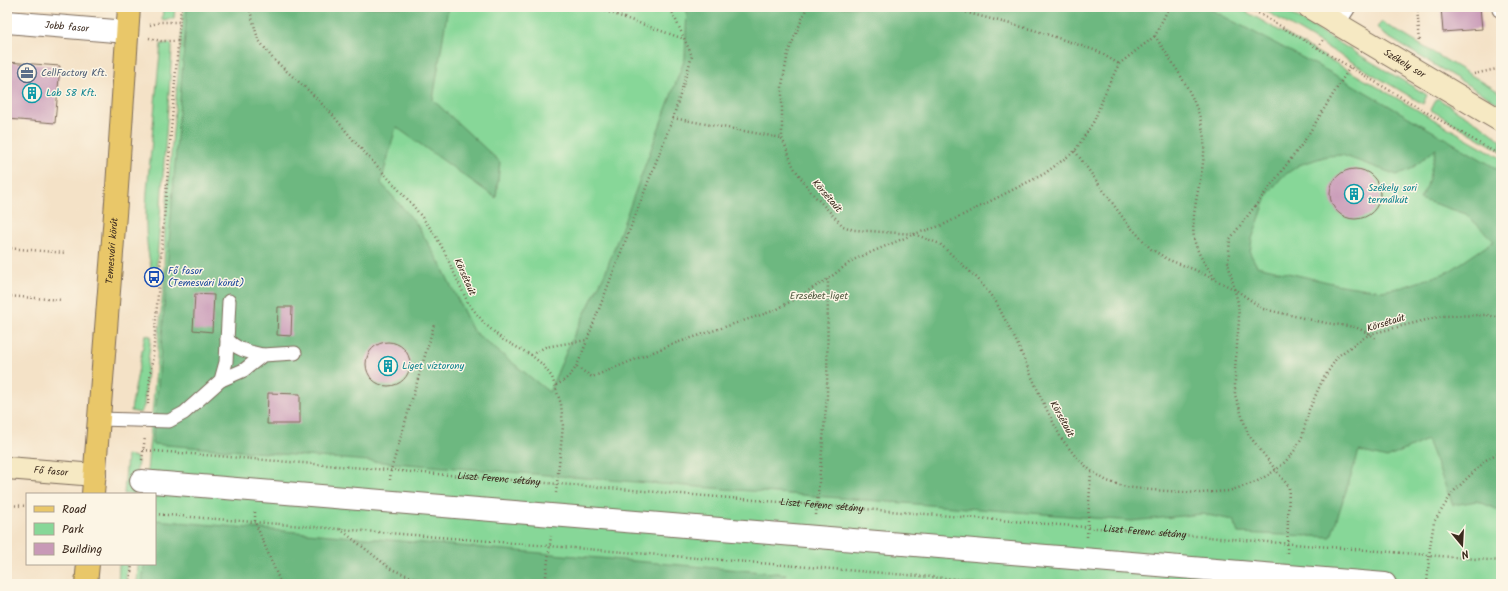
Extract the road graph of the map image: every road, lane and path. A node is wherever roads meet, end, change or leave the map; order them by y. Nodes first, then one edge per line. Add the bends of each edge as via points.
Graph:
1 (129, 7) edge
2 (181, 7) edge
3 (249, 7) edge
4 (594, 7) edge
5 (670, 7) edge
6 (807, 7) edge
7 (951, 7) edge
8 (1169, 7) edge
9 (1248, 7) edge
10 (1309, 7) edge
11 (1417, 7) edge
12 (1339, 15) edge
13 (7, 22) edge
14 (180, 22) junction
15 (127, 32) junction
16 (1155, 36) junction
17 (684, 39) junction
18 (178, 41) junction
19 (1420, 42) dead end
20 (1119, 64) junction
21 (1350, 67) junction
22 (1501, 68) edge
23 (1474, 74) dead end
24 (673, 118) junction
25 (1501, 121) edge
26 (782, 138) junction
27 (1075, 151) junction
28 (1501, 156) edge
29 (914, 234) junction
30 (7, 248) edge
31 (66, 254) dead end
32 (828, 279) junction
33 (1216, 280) junction
34 (1236, 290) junction
35 (7, 296) edge
36 (62, 300) dead end
37 (229, 301) dead end
38 (1501, 318) edge
39 (434, 325) dead end
40 (1370, 334) junction
41 (227, 339) junction
42 (1376, 339) dead end
43 (587, 340) junction
44 (296, 353) dead end
45 (263, 355) junction
46 (531, 355) junction
47 (577, 367) junction
48 (221, 380) junction
49 (556, 385) junction
50 (99, 419) junction
51 (147, 420) junction
52 (1501, 452) edge
53 (7, 468) edge
54 (391, 470) junction
55 (1276, 470) junction
56 (1091, 471) junction
57 (141, 481) dead end
58 (557, 483) junction
59 (94, 485) edge
60 (255, 492) junction
61 (817, 504) junction
62 (7, 505) edge
63 (26, 506) edge
64 (156, 514) edge
65 (553, 516) junction
66 (255, 522) junction
67 (1087, 527) junction
68 (339, 529) junction
69 (814, 537) junction
70 (1287, 543) junction
71 (550, 546) junction
72 (1429, 555) junction
73 (1085, 559) junction
74 (1501, 561) edge
75 (88, 565) edge
76 (132, 565) edge
77 (960, 579) junction
78 (86, 584) edge
79 (130, 584) edge
80 (281, 584) edge
81 (429, 584) edge
82 (545, 584) edge
83 (959, 584) edge
84 (1018, 584) edge
85 (1385, 584) edge
86 (1427, 584) edge

1 - 15 main road, Temesvári körút
2 - 14 path
3 - 46 path, Körsétaút via 258,39 273,58 331,113 411,203 434,233 468,303 485,324 502,339
4 - 17 path
5 - 17 path
6 - 26 path, Körsétaút via 785,66 782,85
7 - 20 path via 1097,51
8 - 16 path
9 - 21 path
10 - 12 street, Székely sor
11 - 19 path
12 - 25 street, Székely sor
13 - 15 street, Jobb fasor
14 - 15 path via 161,22
14 - 18 path
15 - 18 path
15 - 50 main road, Temesvári körút
16 - 20 path
16 - 33 path via 1184,82 1200,116 1205,140 1203,168 1193,223 1196,245
17 - 24 path via 692,56
18 - 51 path
20 - 27 path via 1094,120
21 - 28 path
21 - 34 path via 1303,143 1230,239 1228,263
22 - 23 path
24 - 26 path
24 - 43 path
26 - 29 path, Körsétaút via 794,168 811,192 843,226 854,230
27 - 29 path via 1044,174 943,225
27 - 33 path via 1126,222 1151,249 1169,260
29 - 32 path via 853,260
29 - 56 path, Körsétaút via 940,244 977,278 996,302 1062,438 1076,458
30 - 31 path
32 - 47 path via 776,310 673,344 592,377
32 - 61 path via 828,397
33 - 34 path
34 - 40 path via 1263,309 1355,327
34 - 55 path via 1239,320 1235,394 1248,434
35 - 36 path
37 - 41 lane
38 - 40 path, Körsétaút via 1487,315 1442,316
39 - 54 path
40 - 42 path
40 - 55 path, Körsétaút via 1338,356 1322,381 1295,450
41 - 45 lane via 244,351
41 - 48 lane via 226,362
43 - 46 path via 545,347
43 - 47 path
44 - 45 lane
45 - 48 lane via 244,370
46 - 49 path, Körsétaút via 542,364
47 - 49 path via 570,376
48 - 51 lane via 184,413 169,421
49 - 58 path, Körsétaút via 563,426
50 - 51 lane
50 - 59 main road, Temesvári körút
51 - 54 path, Liszt Ferenc sétány via 143,450
52 - 72 path via 1486,460 1453,492 1434,522
53 - 59 street, Fő fasor
54 - 58 path, Liszt Ferenc sétány
55 - 56 path, Körsétaút via 1256,482 1229,491 1200,493 1126,487 1107,481
55 - 70 path via 1288,487
56 - 67 path
57 - 60 street
58 - 61 path, Liszt Ferenc sétány
58 - 65 path, Körsétaút
60 - 65 street
60 - 66 path
61 - 67 path, Liszt Ferenc sétány
61 - 69 path
62 - 63 path
64 - 66 path
65 - 69 street
65 - 71 path, Körsétaút
66 - 68 path
66 - 80 path
67 - 70 path, Liszt Ferenc sétány
67 - 73 path
68 - 71 path
68 - 81 path via 391,569
69 - 73 street
70 - 72 path, Liszt Ferenc sétány
71 - 77 path
71 - 82 path, Körsétaút
72 - 74 path, Liszt Ferenc sétány
72 - 86 path
73 - 85 street
75 - 78 main road
76 - 79 path
77 - 83 path
77 - 84 path

